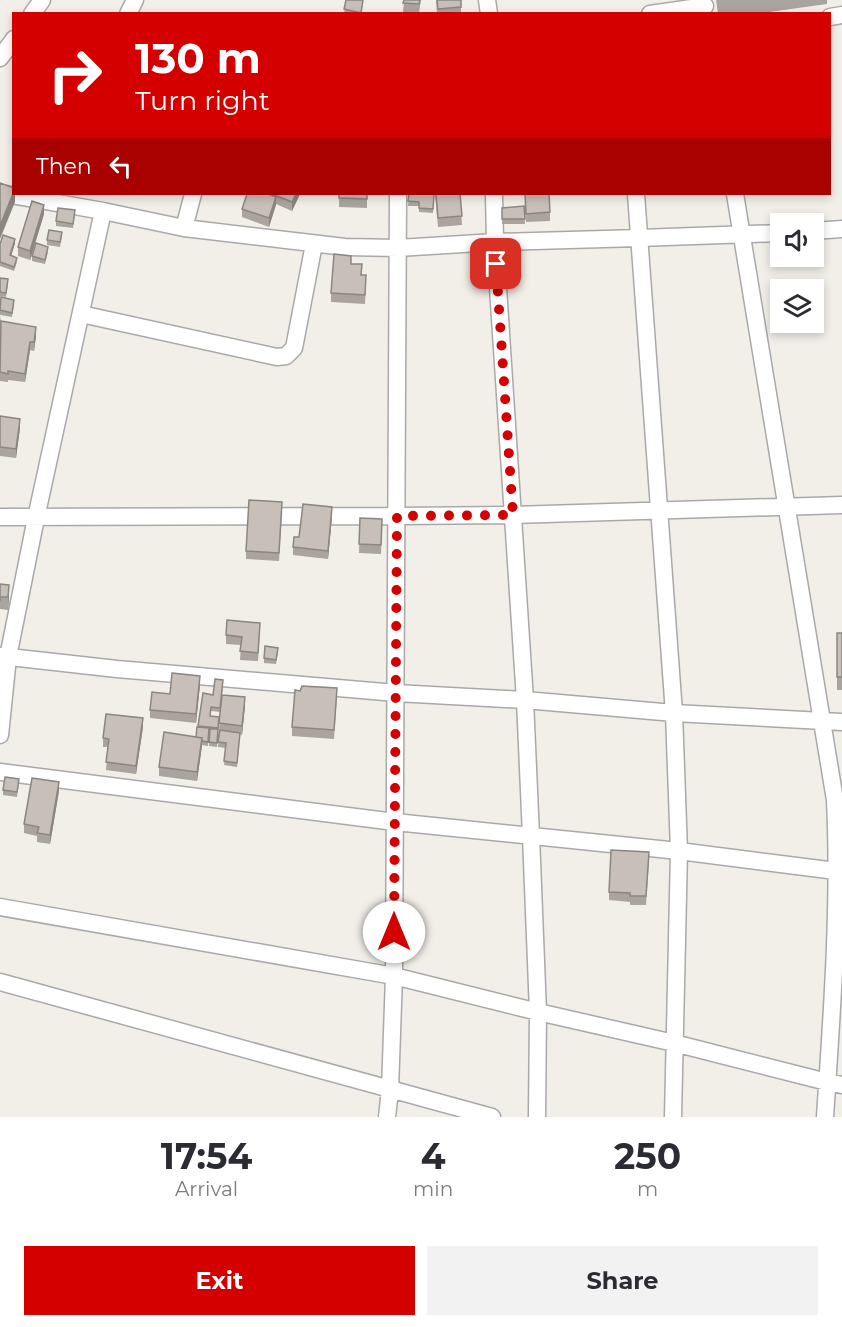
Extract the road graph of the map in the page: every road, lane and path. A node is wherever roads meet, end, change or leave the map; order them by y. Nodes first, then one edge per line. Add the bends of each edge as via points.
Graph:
1 (706, 7) edge
2 (666, 12) edge
3 (12, 42) edge
4 (0, 59) edge
5 (0, 193) edge
6 (193, 195) edge
7 (398, 195) edge
8 (494, 195) edge
9 (636, 195) edge
10 (735, 195) edge
11 (103, 211) junction
12 (184, 228) junction
13 (842, 229) edge
14 (824, 230) edge
15 (770, 234) edge
16 (741, 235) junction
17 (639, 238) junction
18 (495, 242) junction
19 (314, 244) junction
20 (398, 248) junction
21 (81, 314) junction
22 (842, 505) edge
23 (786, 507) junction
24 (658, 510) junction
25 (513, 515) junction
26 (397, 516) junction
27 (0, 517) edge
28 (36, 518) junction
29 (4, 656) edge
30 (396, 693) junction
31 (525, 700) junction
32 (674, 713) junction
33 (822, 720) junction
34 (842, 722) edge
35 (0, 735) edge
36 (0, 772) edge
37 (839, 800) edge
38 (395, 822) junction
39 (531, 836) junction
40 (679, 852) junction
41 (836, 871) junction
42 (0, 907) edge
43 (838, 943) edge
44 (394, 976) junction
45 (0, 982) edge
46 (538, 1012) junction
47 (674, 1043) junction
48 (835, 1084) edge
49 (390, 1090) junction
50 (387, 1117) edge
51 (492, 1117) edge
52 (537, 1117) edge
53 (673, 1117) edge
54 (825, 1117) edge

1 - 2 street
3 - 4 street
5 - 11 street
6 - 12 street
7 - 20 street
8 - 18 street
9 - 17 street
10 - 16 street
11 - 12 street
11 - 21 street
12 - 19 street
13 - 14 street
15 - 16 street
16 - 17 street
16 - 23 street
17 - 18 street
17 - 24 street
18 - 20 street
18 - 25 street
19 - 20 street
19 - 21 street via 294,348 286,356
20 - 26 street
21 - 28 street
22 - 23 street
23 - 24 street
23 - 33 street
24 - 25 street
24 - 32 street
25 - 26 street
25 - 31 street
26 - 28 street
26 - 30 street
27 - 28 street
28 - 29 street
29 - 30 street
29 - 35 street
30 - 31 street
30 - 38 street
31 - 32 street
31 - 39 street
32 - 33 street
32 - 40 street
33 - 34 street
33 - 37 street
36 - 38 street
37 - 41 street
38 - 39 street
38 - 44 street
39 - 40 street
39 - 46 street
40 - 41 street
40 - 47 street
41 - 43 street
42 - 44 street
43 - 48 street
44 - 46 street
44 - 49 street
45 - 49 street
46 - 47 street
46 - 52 street
47 - 48 street
47 - 53 street
48 - 54 street
49 - 50 street
49 - 51 street

